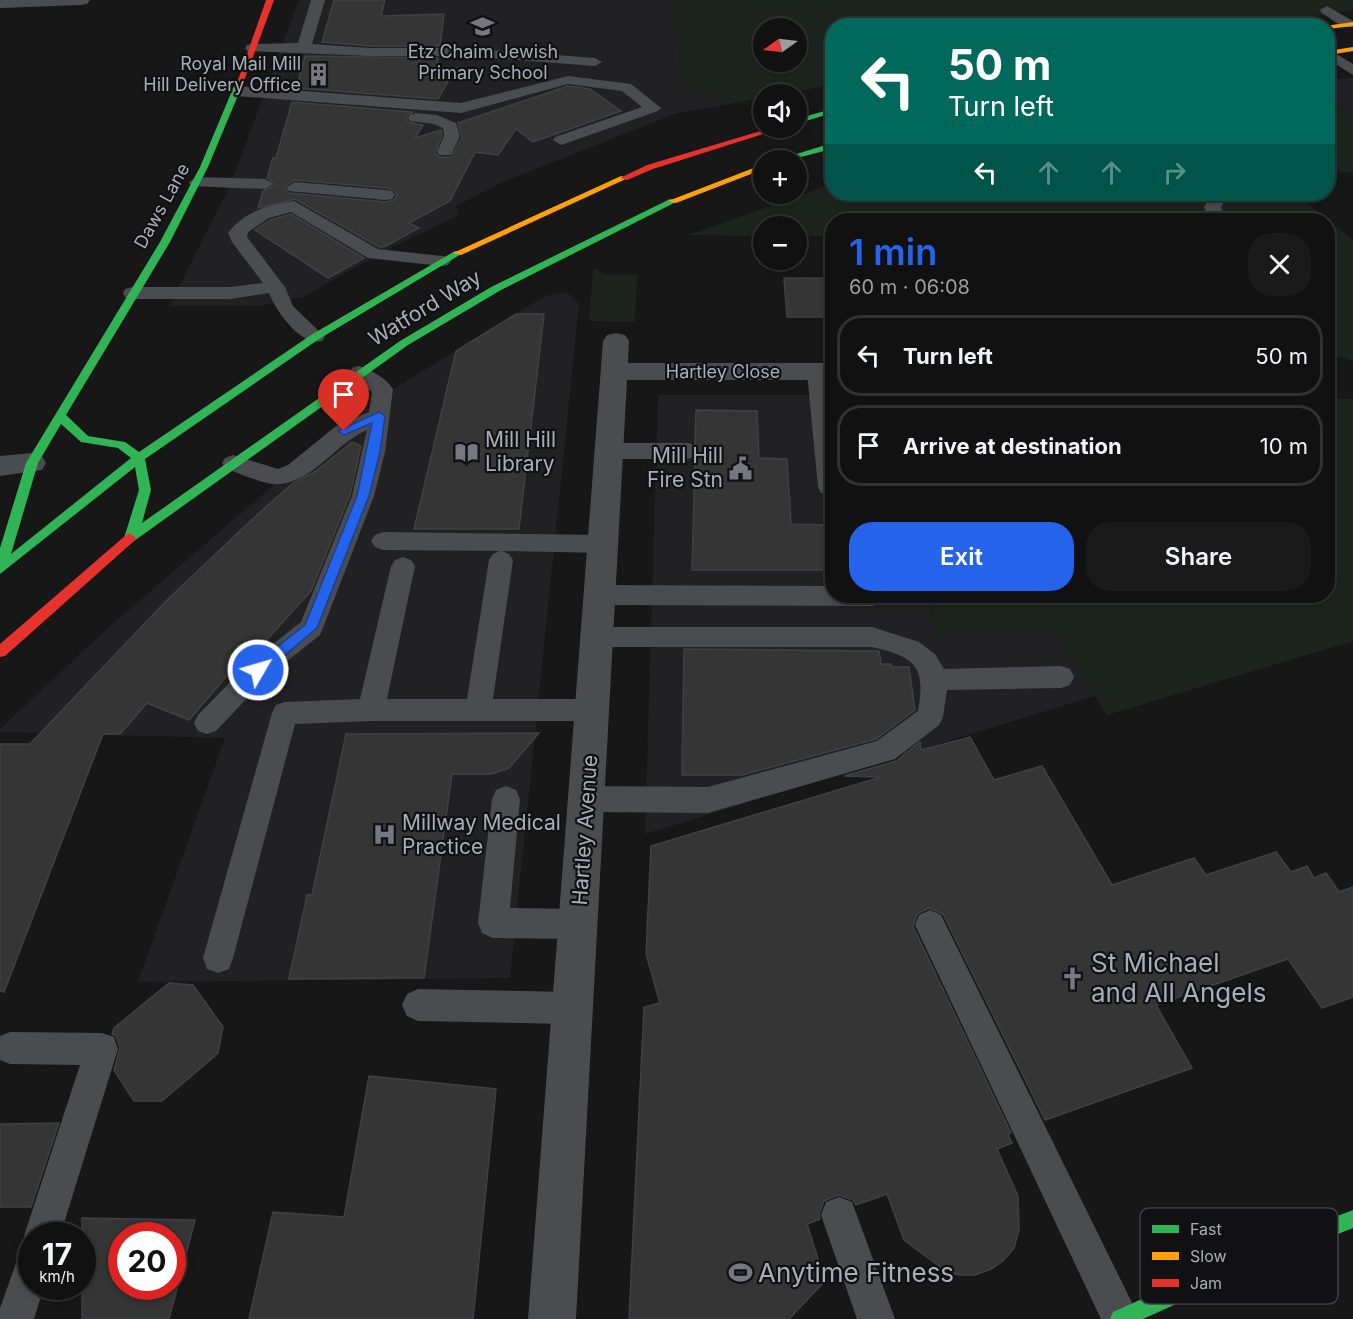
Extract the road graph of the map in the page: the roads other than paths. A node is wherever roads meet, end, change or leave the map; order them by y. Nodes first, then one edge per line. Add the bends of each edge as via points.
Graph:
1 (81, 0) edge
2 (270, 0) edge
3 (318, 0) edge
4 (0, 3) edge
5 (1327, 10) dead end
6 (1351, 24) edge
7 (1335, 26) edge
8 (252, 48) junction
9 (304, 48) junction
10 (1353, 49) edge
11 (1335, 52) edge
12 (1335, 58) edge
13 (595, 62) dead end
14 (1353, 71) edge
15 (233, 98) junction
16 (825, 113) edge
17 (807, 119) edge
18 (753, 136) edge
19 (561, 140) dead end
20 (825, 148) edge
21 (445, 152) dead end
22 (807, 153) edge
23 (753, 170) edge
24 (197, 182) junction
25 (265, 184) dead end
26 (294, 187) dead end
27 (386, 195) dead end
28 (442, 261) junction
29 (276, 287) junction
30 (132, 293) junction
31 (315, 338) junction
32 (615, 356) joint
33 (825, 372) edge
34 (359, 373) junction
35 (60, 416) junction
36 (379, 416) junction
37 (610, 451) junction
38 (688, 451) dead end
39 (139, 458) junction
40 (32, 463) junction
41 (233, 463) junction
42 (0, 466) edge
43 (132, 536) junction
44 (383, 541) dead end
45 (604, 543) junction
46 (501, 560) dead end
47 (403, 566) dead end
48 (0, 568) edge
49 (601, 595) junction
50 (825, 597) edge
51 (598, 637) junction
52 (0, 652) edge
53 (1061, 677) dead end
54 (934, 680) junction
55 (371, 710) junction
56 (593, 710) junction
57 (478, 711) junction
58 (207, 723) dead end
59 (506, 799) dead end
60 (587, 799) junction
61 (579, 924) junction
62 (930, 925) dead end
63 (218, 958) dead end
64 (417, 1005) dead end
65 (573, 1008) junction
66 (10, 1048) dead end
67 (839, 1215) dead end
68 (1353, 1219) edge
69 (46, 1222) edge
70 (1338, 1225) edge
71 (21, 1300) edge
72 (1153, 1304) edge
73 (15, 1319) edge
74 (552, 1319) edge
75 (876, 1319) edge
76 (1120, 1319) edge

1 - 4 street
2 - 8 main road, Daws Lane
3 - 9 lane
5 - 6 lane
6 - 7 main road
8 - 9 lane
8 - 15 main road, Daws Lane
9 - 13 lane via 464,52
10 - 11 main road
12 - 14 lane
15 - 19 lane via 461,108 568,80 626,87 653,108
15 - 21 lane via 437,120 450,126 452,136
15 - 24 main road, Daws Lane
16 - 17 main road
18 - 28 main road, Watford Way via 650,167
20 - 22 main road
23 - 34 main road, Watford Way via 663,205 567,252 487,294
24 - 25 lane
24 - 30 main road, Daws Lane
26 - 27 lane
28 - 29 lane via 374,254 294,206 284,207 241,227 237,233
28 - 31 main road, Watford Way
29 - 30 lane via 230,293
29 - 31 lane via 285,309
30 - 35 main road, Daws Lane
31 - 39 main road, Watford Way
32 - 33 street, Hartley Close
32 - 37 street, Hartley Avenue
34 - 36 lane via 383,389
34 - 41 main road, Watford Way
35 - 39 main road via 85,439 122,445
35 - 40 main road, Daws Lane
36 - 41 lane via 344,431 296,471 278,477
36 - 58 lane via 363,496 311,628 258,670
37 - 38 lane
37 - 45 street, Hartley Avenue
39 - 43 main road via 145,490
39 - 48 main road, Watford Way
40 - 42 street
40 - 48 main road, Daws Lane
41 - 43 main road, Watford Way
43 - 52 main road, Watford Way
44 - 45 lane
45 - 49 street, Hartley Avenue
46 - 57 lane
47 - 55 lane
49 - 50 lane
49 - 51 street, Hartley Avenue
51 - 54 lane via 872,637 898,642 924,658
51 - 56 street, Hartley Avenue
53 - 54 lane
54 - 60 lane via 930,717 885,751 708,800
55 - 57 lane
55 - 63 lane via 285,713
56 - 57 lane
56 - 60 street, Hartley Avenue
59 - 61 lane via 493,923
60 - 61 street, Hartley Avenue
61 - 65 street, Hartley Avenue
62 - 76 lane
64 - 65 lane
65 - 74 street, Hartley Avenue
66 - 69 lane via 102,1049
67 - 75 lane
68 - 70 main road
71 - 73 lane
72 - 76 main road

